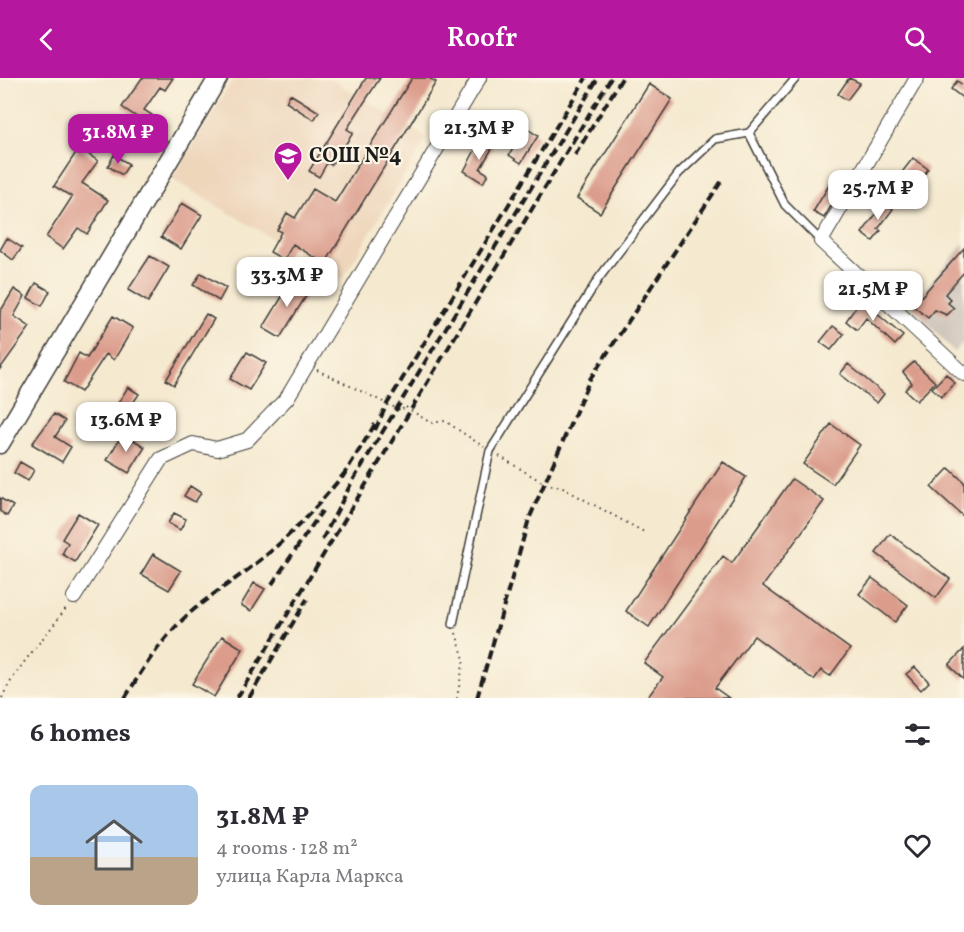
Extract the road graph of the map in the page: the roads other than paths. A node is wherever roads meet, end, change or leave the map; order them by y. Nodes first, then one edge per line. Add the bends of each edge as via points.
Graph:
1 (218, 78) edge
2 (479, 78) edge
3 (796, 78) edge
4 (917, 78) edge
5 (749, 133) junction
6 (821, 241) junction
7 (964, 374) edge
8 (0, 444) edge
9 (74, 597) road end
10 (453, 624) road end

1 - 8 street
2 - 9 street via 287,398 247,440 217,449 193,444 161,459
3 - 5 lane
4 - 6 street
5 - 6 lane via 785,205
5 - 10 lane via 715,139 679,173 599,278 490,451
6 - 7 street

